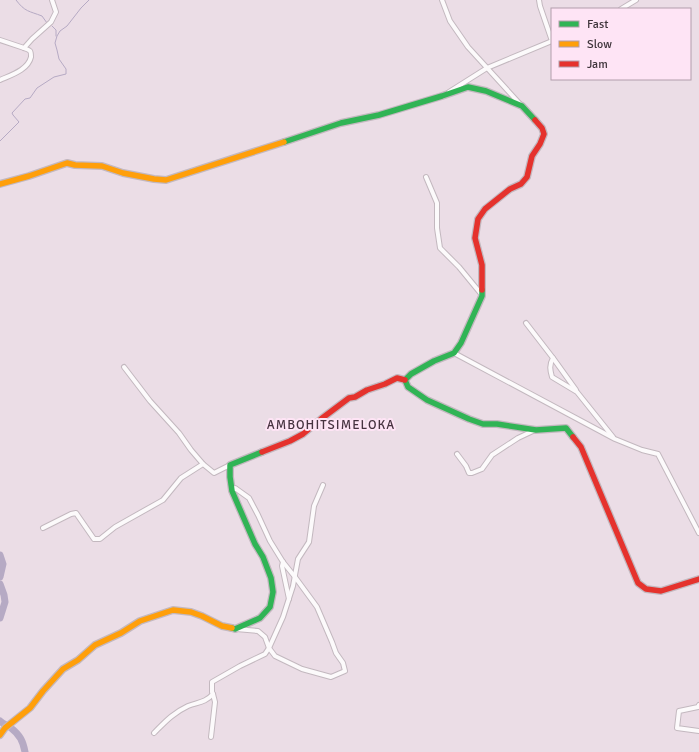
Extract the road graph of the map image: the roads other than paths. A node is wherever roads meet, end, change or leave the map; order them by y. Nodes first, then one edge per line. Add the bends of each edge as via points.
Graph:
1 (52, 0) edge
2 (442, 0) edge
3 (539, 0) edge
4 (636, 0) edge
5 (623, 8) edge
6 (551, 38) edge
7 (0, 40) edge
8 (551, 41) edge
9 (24, 48) junction
10 (487, 68) junction
11 (0, 80) edge
12 (442, 96) junction
13 (522, 106) junction
14 (426, 177) dead end
15 (0, 184) edge
16 (482, 296) junction
17 (526, 322) dead end
18 (454, 352) junction
19 (553, 358) junction
20 (124, 367) dead end
21 (405, 380) junction
22 (577, 392) junction
23 (536, 430) junction
24 (615, 439) junction
25 (457, 454) dead end
26 (203, 464) junction
27 (230, 465) junction
28 (323, 485) dead end
29 (232, 491) junction
30 (43, 528) dead end
31 (699, 533) edge
32 (283, 562) junction
33 (295, 577) junction
34 (699, 579) edge
35 (289, 600) junction
36 (235, 629) junction
37 (269, 648) junction
38 (213, 694) junction
39 (699, 705) edge
40 (699, 731) edge
41 (154, 733) dead end
42 (0, 734) edge
43 (211, 737) dead end

1 - 9 street via 56,12 51,22
2 - 10 street via 450,21
3 - 6 street
4 - 5 street
7 - 9 street
8 - 10 street
9 - 11 street via 31,53 28,64
10 - 12 street
10 - 13 street
12 - 13 street via 468,87 486,91
12 - 15 street via 379,115 341,123 166,180 123,173 102,166 67,163
13 - 16 street via 542,128 544,134 532,156 527,178 485,209 478,219 475,238 482,265
14 - 16 street via 437,203 440,248
16 - 18 street
17 - 19 street
18 - 21 street via 411,374
18 - 24 street
19 - 22 street
19 - 22 street via 550,364 552,377
20 - 26 street
21 - 23 street via 408,387 427,400 469,420
21 - 27 street via 397,378 349,398 303,434
22 - 24 street
23 - 25 street via 492,455 482,469 472,473 469,473
23 - 34 street via 566,428 581,446 638,583 646,589 661,591
24 - 31 street via 658,454
26 - 27 street via 214,473
26 - 30 street via 181,478 163,500 100,539 94,539 76,513
27 - 29 street
28 - 33 street via 314,506 309,542 298,559
29 - 32 street via 235,488 249,498
29 - 36 street via 263,557 273,592 270,608 260,618
32 - 33 street
32 - 35 street
33 - 35 street
33 - 37 street via 317,607 345,670 331,677 318,674 275,656
35 - 37 street
36 - 37 street via 258,630 265,637
36 - 42 street via 191,612 173,610 140,621 95,645 63,669 30,708
37 - 38 street via 264,654 212,682
38 - 41 street via 208,700 172,714
38 - 43 street
39 - 40 street via 680,711 677,728

